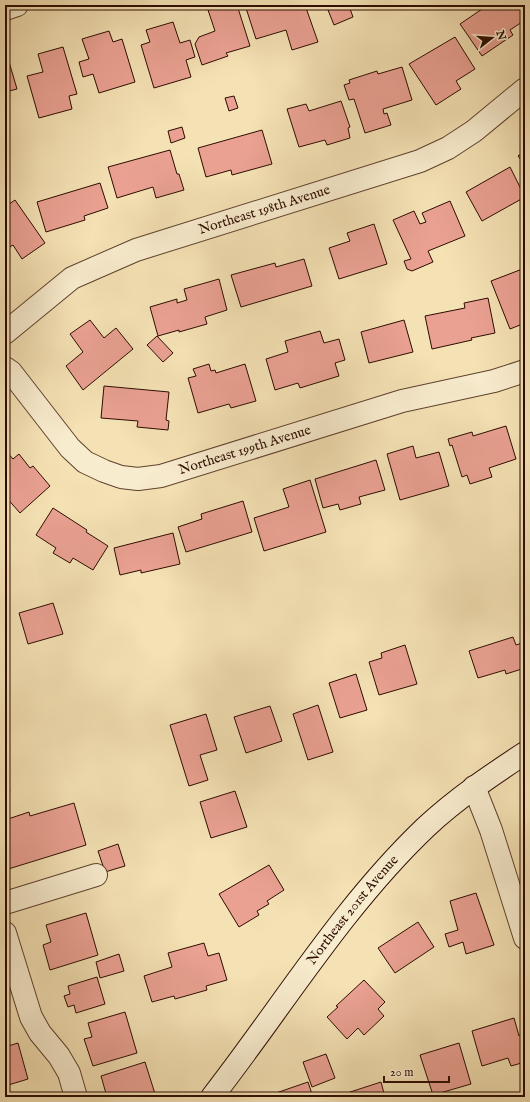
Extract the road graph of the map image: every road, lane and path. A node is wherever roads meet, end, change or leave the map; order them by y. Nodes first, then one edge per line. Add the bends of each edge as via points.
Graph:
1 (17, 5) edge
2 (5, 9) edge
3 (525, 89) edge
4 (5, 334) edge
5 (5, 368) edge
6 (525, 371) edge
7 (525, 753) edge
8 (474, 787) junction
9 (96, 875) dead end
10 (5, 903) edge
11 (5, 933) edge
12 (525, 938) edge
13 (76, 1097) edge
14 (212, 1097) edge

1 - 2 street
3 - 4 street, Northeast 198th Avenue via 474,131 448,148 420,161 136,250 100,264 72,278
5 - 6 street, Northeast 199th Avenue via 11,372 70,448 86,462 104,471 138,480 161,476 402,401
7 - 8 street, Northeast 201st Avenue
8 - 12 street via 491,830
8 - 14 street, Northeast 201st Avenue via 426,827 379,877 345,918
9 - 10 street
11 - 13 street via 32,1017 40,1033 69,1073

